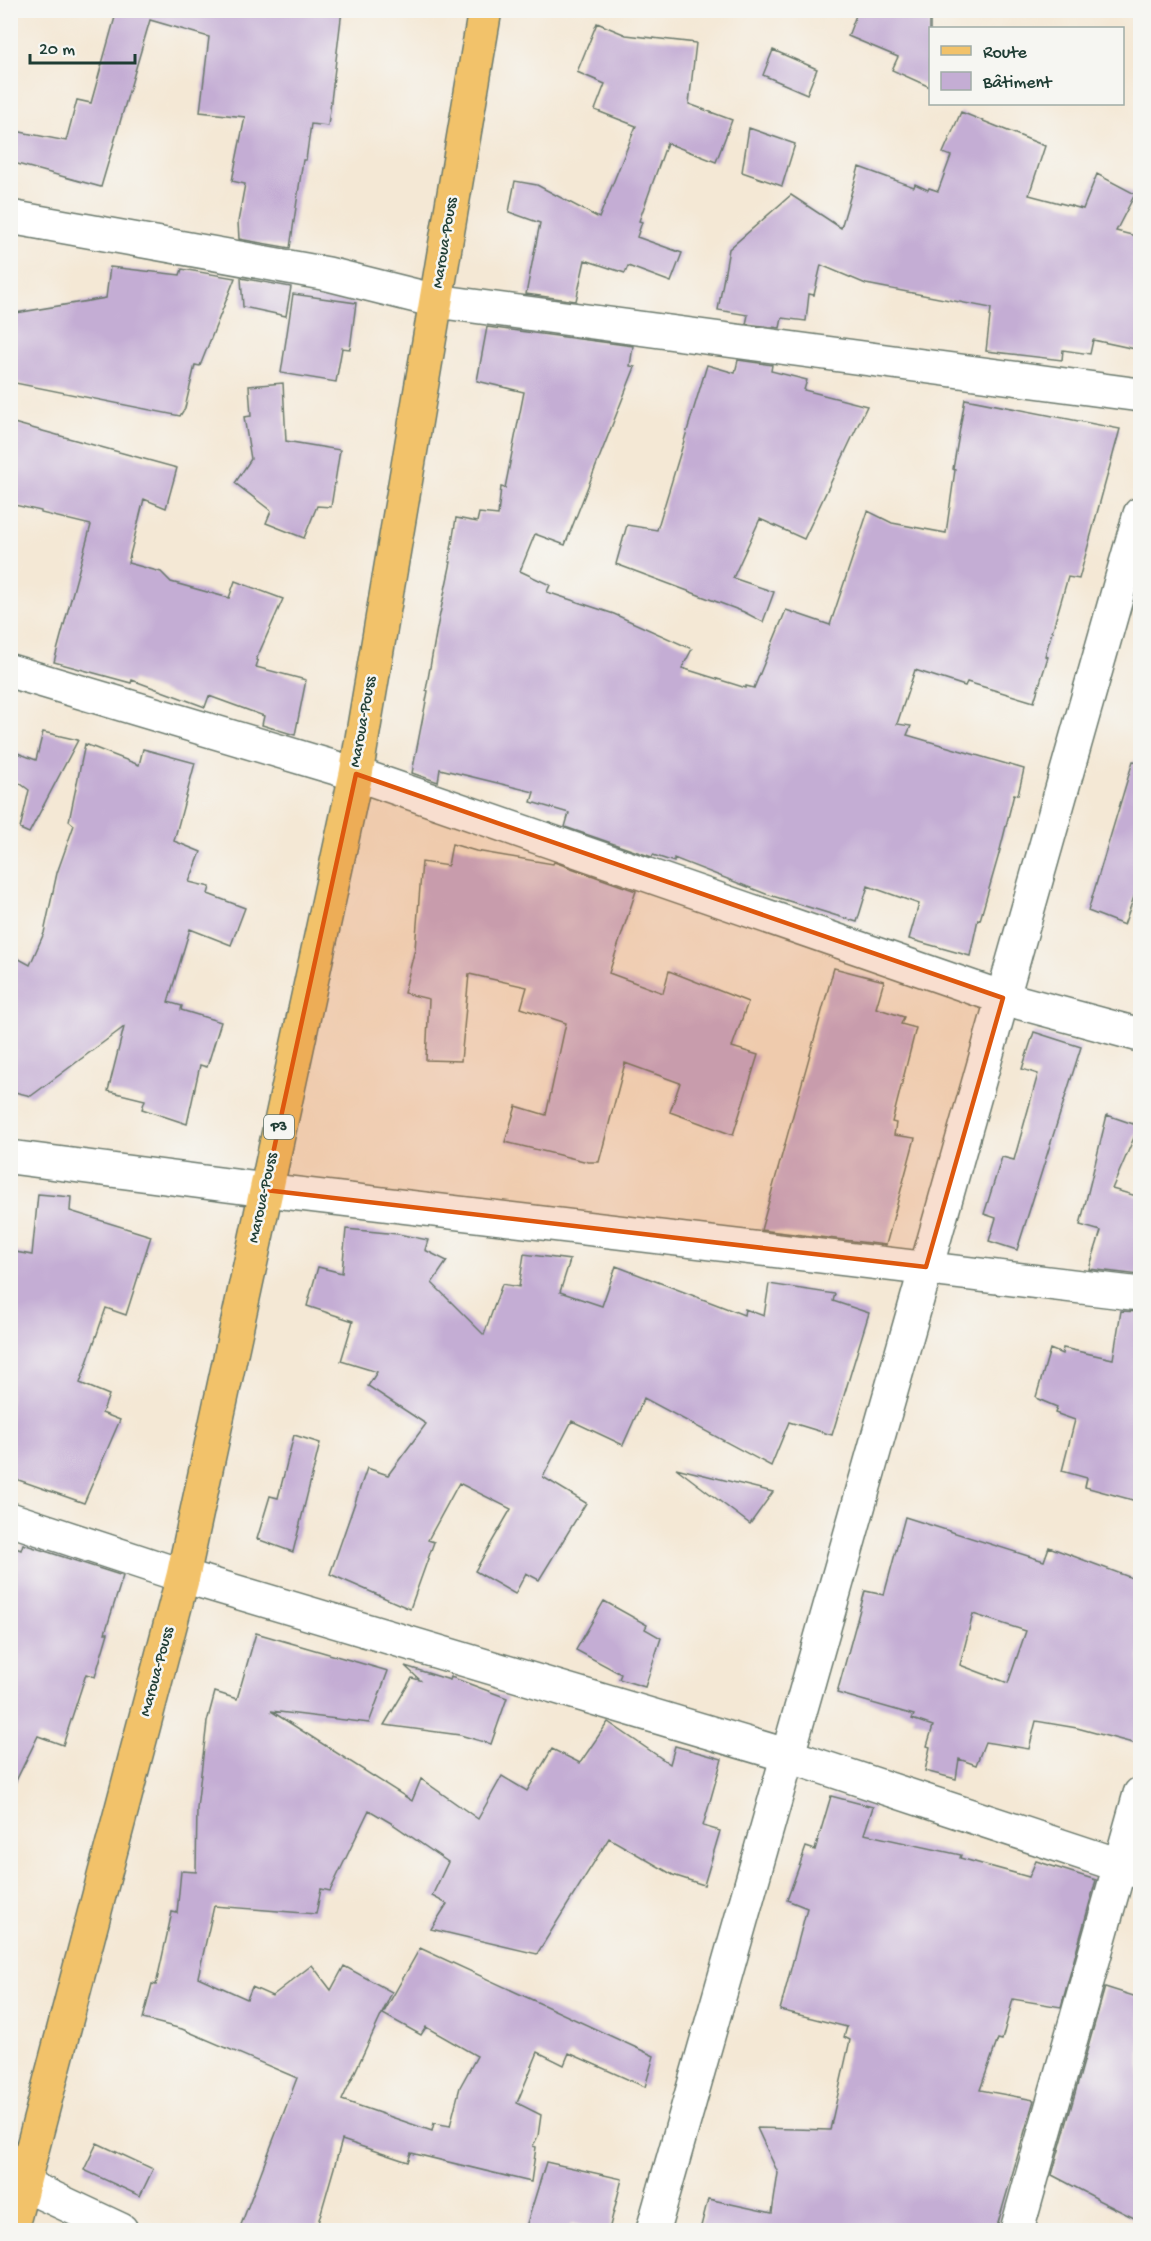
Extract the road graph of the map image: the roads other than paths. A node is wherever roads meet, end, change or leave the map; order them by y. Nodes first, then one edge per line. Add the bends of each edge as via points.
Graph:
1 (485, 10) edge
2 (10, 217) edge
3 (436, 301) junction
4 (1140, 395) edge
5 (1140, 514) edge
6 (10, 671) edge
7 (356, 774) junction
8 (1003, 998) junction
9 (1140, 1035) edge
10 (10, 1157) edge
11 (265, 1190) junction
12 (926, 1268) junction
13 (1140, 1294) edge
14 (10, 1519) edge
15 (183, 1576) junction
16 (789, 1756) junction
17 (1140, 1794) edge
18 (1130, 1868) edge
19 (17, 2181) edge
20 (11, 2230) edge
21 (122, 2230) edge
22 (653, 2230) edge
23 (1017, 2230) edge

1 - 3 main road, Maroua-Pouss / P3
2 - 3 street via 328,274
3 - 4 street
3 - 7 main road, Maroua-Pouss / P3
5 - 8 street
6 - 7 street
7 - 8 street
7 - 11 main road, Maroua-Pouss / P3
8 - 9 street
8 - 12 street
10 - 11 street
11 - 12 street
11 - 15 main road, Maroua-Pouss / P3
12 - 13 street
12 - 16 street
14 - 15 street
15 - 16 street
15 - 19 main road, Maroua-Pouss / P3
16 - 18 street
16 - 22 street
17 - 18 street
18 - 23 street
19 - 20 main road, Maroua-Pouss / P3
19 - 21 street

